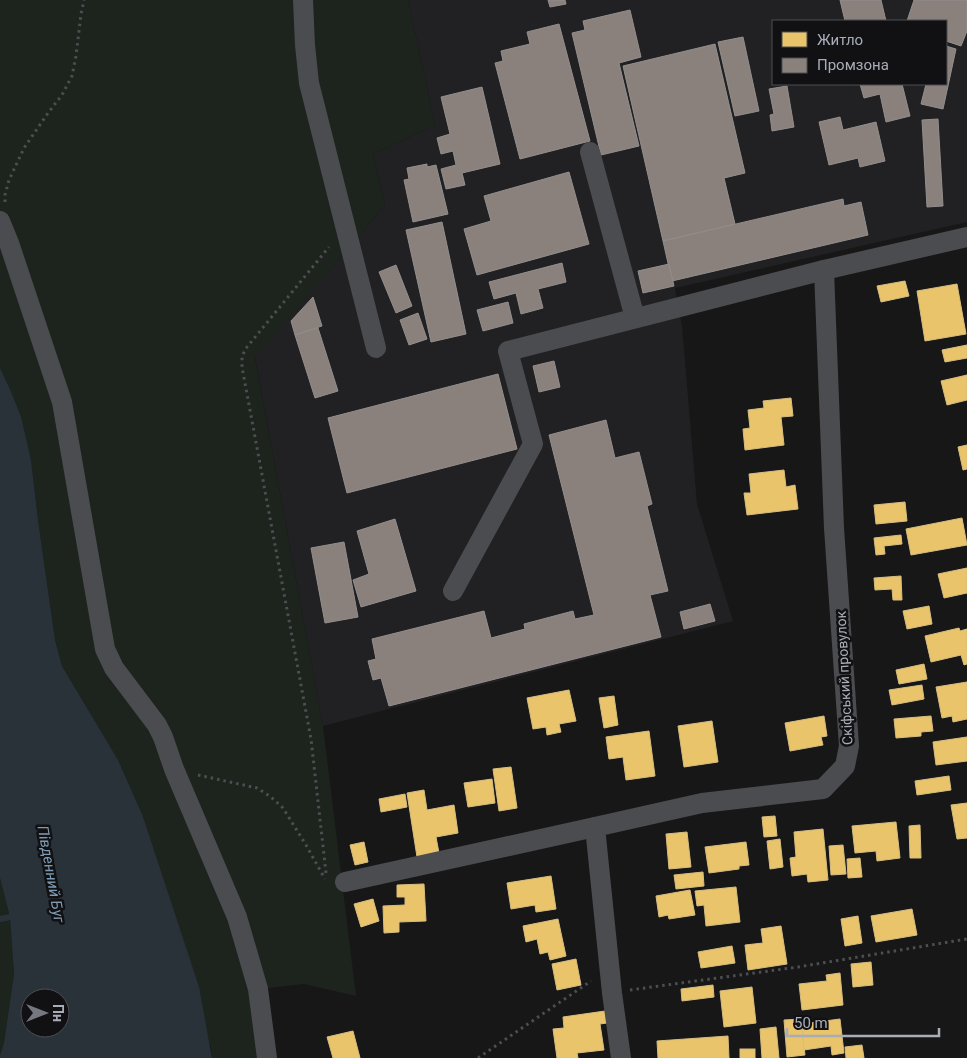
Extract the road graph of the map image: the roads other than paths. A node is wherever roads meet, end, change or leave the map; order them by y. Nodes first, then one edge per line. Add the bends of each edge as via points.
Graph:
1 (304, 0) edge
2 (590, 152) dead end
3 (3, 216) edge
4 (967, 237) edge
5 (824, 270) junction
6 (635, 318) junction
7 (376, 348) dead end
8 (453, 591) dead end
9 (595, 827) junction
10 (345, 882) dead end
11 (267, 1058) edge
12 (621, 1058) edge

1 - 7 street via 309,82
2 - 6 street
3 - 11 street via 62,402 105,649 114,668 163,737 237,917 258,988
4 - 5 street
5 - 6 street
5 - 9 street, Скіфський провулок via 834,528 849,746 845,766 823,789 702,803
6 - 8 street via 508,351 532,444
9 - 10 street, Скіфський провулок
9 - 12 street

